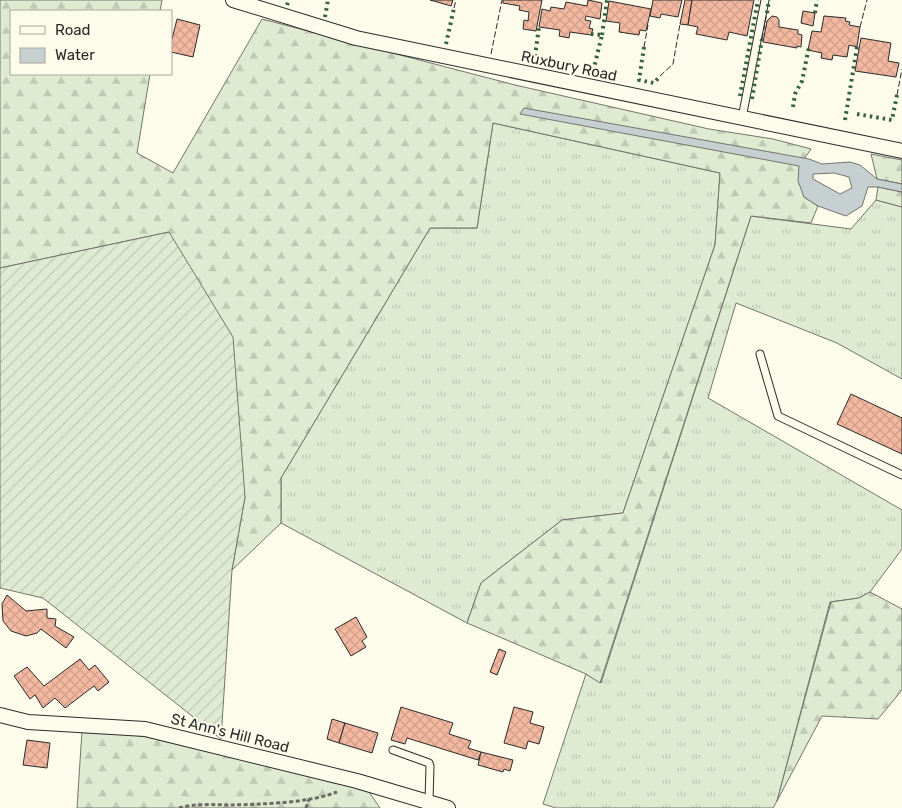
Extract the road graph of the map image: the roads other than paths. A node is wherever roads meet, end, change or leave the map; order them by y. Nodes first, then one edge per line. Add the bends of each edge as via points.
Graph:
1 (765, 0) edge
2 (240, 1) edge
3 (742, 118) junction
4 (902, 151) edge
5 (760, 354) dead end
6 (902, 475) edge
7 (0, 715) edge
8 (393, 750) dead end
9 (419, 802) edge
10 (448, 808) edge

1 - 3 lane
2 - 3 street, Ruxbury Road via 356,38
3 - 4 street, Ruxbury Road
5 - 6 lane via 778,416
7 - 9 street, St Ann's Hill Road via 28,722 145,729 358,780
8 - 9 lane via 429,763
9 - 10 street, St Ann's Hill Road

